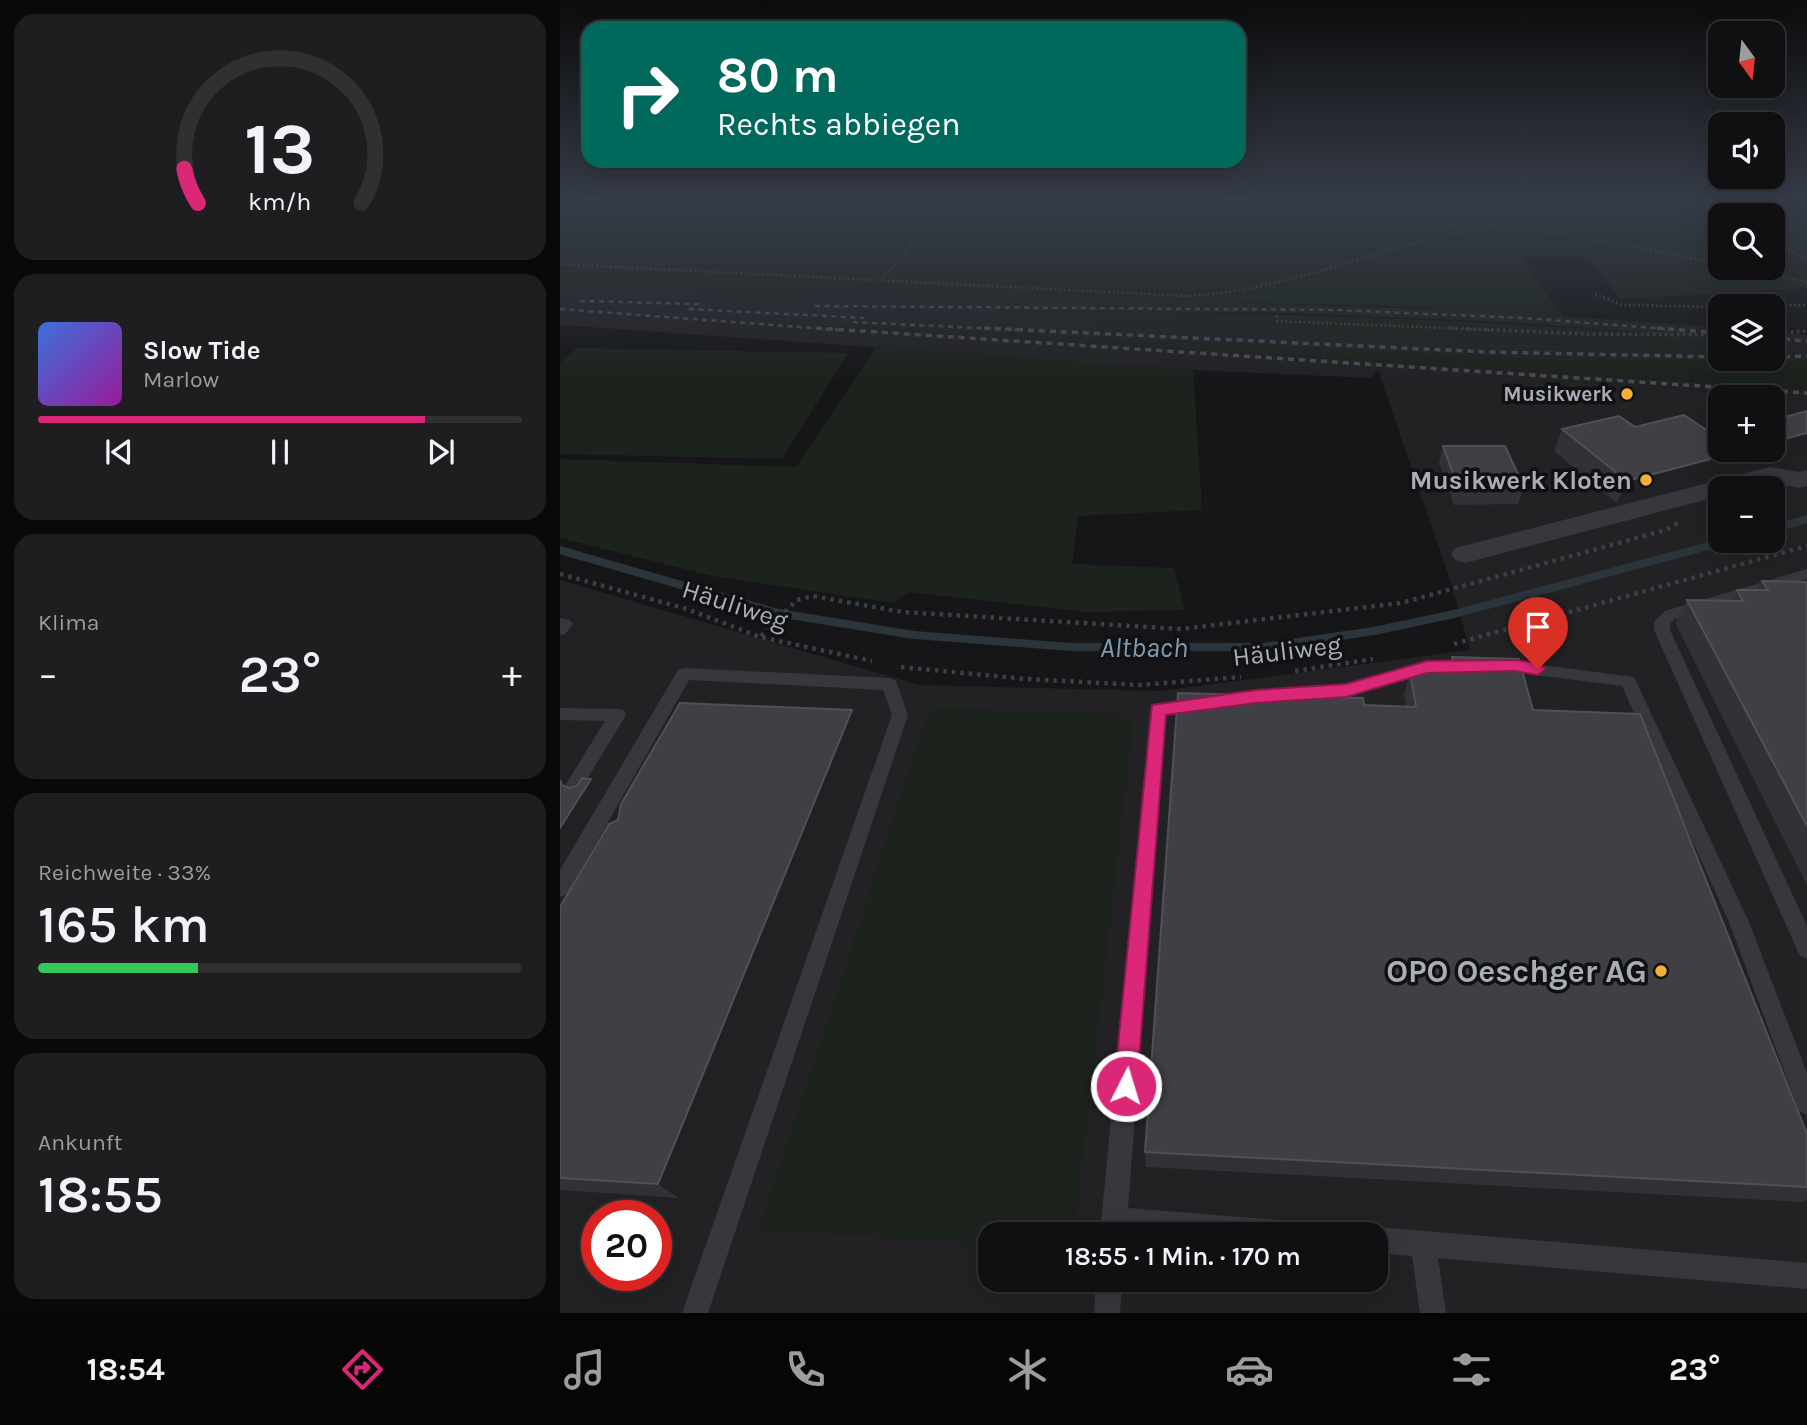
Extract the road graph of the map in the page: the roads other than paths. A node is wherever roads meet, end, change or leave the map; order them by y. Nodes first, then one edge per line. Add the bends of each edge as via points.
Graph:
1 (1805, 483) edge
2 (1465, 554) dead end
3 (1807, 574) edge
4 (560, 623) edge
5 (560, 630) edge
6 (560, 714) edge
7 (656, 722) junction
8 (575, 784) edge
9 (626, 809) edge
10 (560, 888) edge
11 (1807, 949) edge
12 (1807, 1103) edge
13 (1113, 1222) edge
14 (1388, 1241) edge
15 (1423, 1244) junction
16 (1807, 1276) edge
17 (1108, 1292) edge
18 (695, 1313) edge
19 (1107, 1313) edge
20 (1433, 1313) edge

1 - 2 street via 1770,475
3 - 11 lane via 1670,615 1662,622
4 - 5 lane via 565,624
6 - 8 lane via 618,715
7 - 9 lane via 676,723
7 - 10 lane
7 - 18 lane via 684,674 889,684 900,715
12 - 13 lane via 1739,922 1628,681 1515,666 1427,667 1346,691 1158,710
14 - 15 lane
15 - 16 lane
15 - 20 lane
17 - 19 lane

